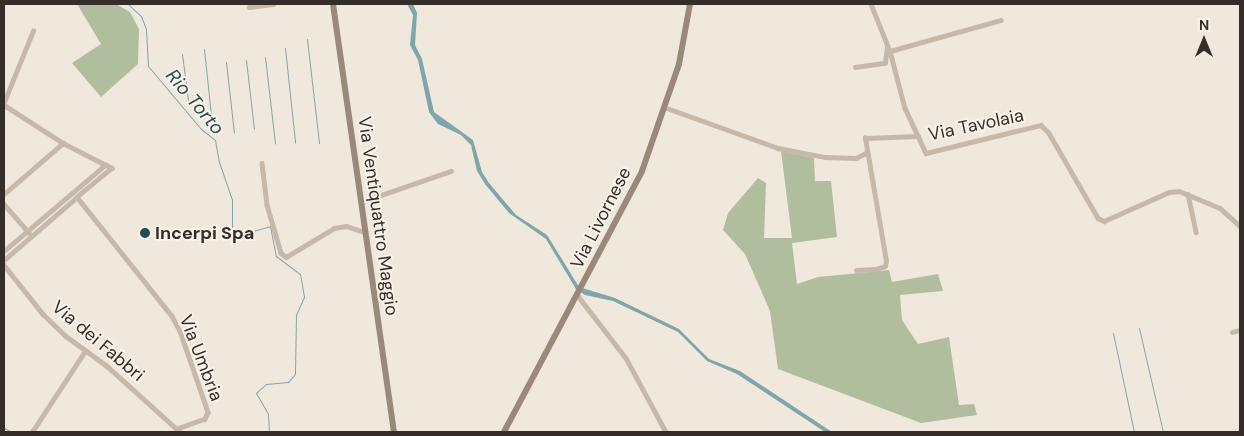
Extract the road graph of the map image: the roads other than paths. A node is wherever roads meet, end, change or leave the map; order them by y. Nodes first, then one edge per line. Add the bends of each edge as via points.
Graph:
1 (273, 4) edge
2 (333, 4) edge
3 (690, 4) edge
4 (871, 4) edge
5 (249, 8) dead end
6 (1001, 20) dead end
7 (33, 31) dead end
8 (887, 42) junction
9 (890, 51) junction
10 (855, 67) dead end
11 (4, 104) edge
12 (664, 107) junction
13 (918, 136) junction
14 (63, 143) junction
15 (866, 153) junction
16 (262, 163) dead end
17 (105, 165) junction
18 (451, 171) dead end
19 (4, 194) edge
20 (1188, 194) junction
21 (77, 197) junction
22 (361, 202) junction
23 (4, 204) edge
24 (1240, 226) edge
25 (27, 231) junction
26 (365, 232) junction
27 (1196, 232) dead end
28 (31, 236) junction
29 (4, 251) edge
30 (4, 260) edge
31 (4, 264) edge
32 (856, 270) dead end
33 (579, 295) junction
34 (1240, 330) edge
35 (1232, 332) dead end
36 (86, 351) junction
37 (179, 431) edge
38 (32, 432) edge
39 (394, 432) edge
40 (504, 432) edge
41 (666, 432) edge

1 - 5 street
2 - 22 main road, Via Ventiquattro Maggio
3 - 12 main road, Via Livornese via 679,64
4 - 8 street, Via Tavolaia
6 - 9 street
7 - 11 street
8 - 9 street, Via Tavolaia
8 - 10 street via 885,63
9 - 13 street, Via Tavolaia via 896,82
11 - 14 street
12 - 15 street via 778,148 825,158 862,158
12 - 33 main road, Via Livornese via 642,171
13 - 15 street via 867,136 864,141
13 - 20 street, Via Tavolaia via 926,154 1044,126 1098,218 1104,221 1169,192
14 - 17 street
14 - 19 street
15 - 32 street via 886,261 885,266 876,269
16 - 26 street via 267,205 286,257 334,228 346,226
17 - 21 street via 112,168
17 - 25 street
18 - 22 street
20 - 24 street, Via Tavolaia via 1230,214
20 - 27 street
21 - 28 street
21 - 37 street, Via Umbria via 172,316 180,331 208,412 205,419
22 - 26 main road, Via Ventiquattro Maggio
23 - 25 street
25 - 28 street
25 - 29 street
26 - 39 main road, Via Ventiquattro Maggio
28 - 30 street
31 - 36 street, Via dei Fabbri via 43,314
33 - 40 main road, Via Livornese
33 - 41 street via 626,358
34 - 35 street
36 - 37 street, Via dei Fabbri
36 - 38 street

